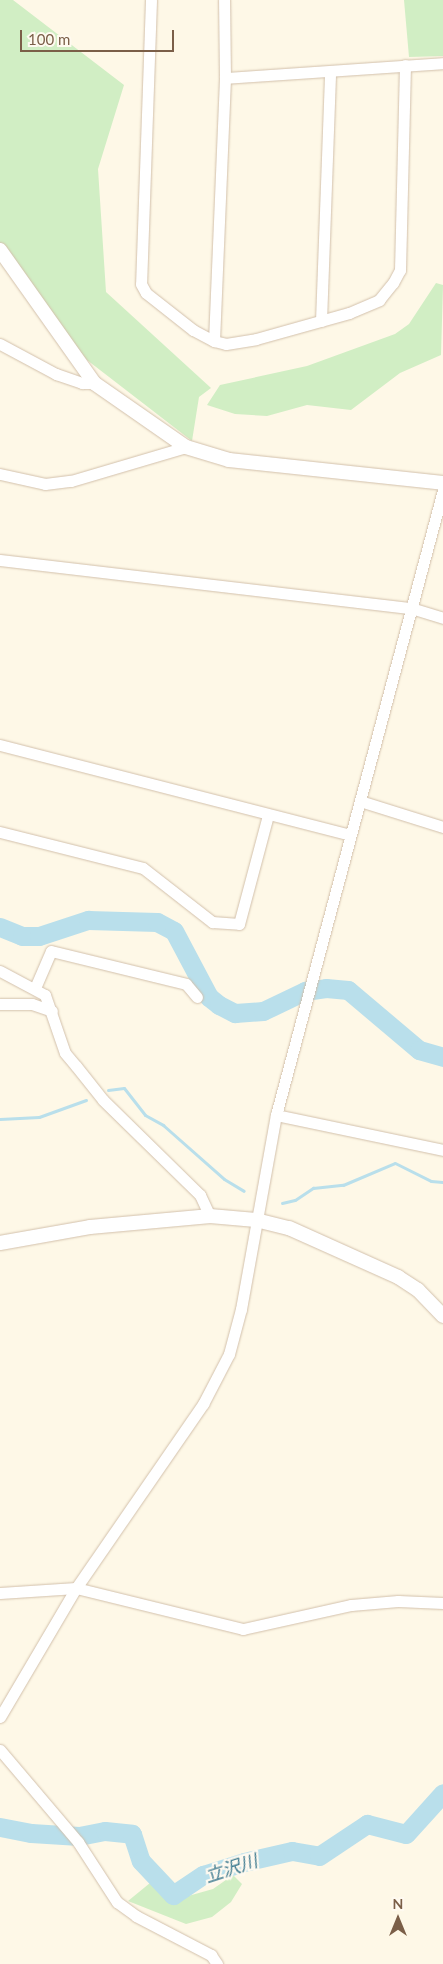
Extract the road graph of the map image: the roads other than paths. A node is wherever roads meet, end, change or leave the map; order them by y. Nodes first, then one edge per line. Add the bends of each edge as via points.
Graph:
1 (151, 0) edge
2 (224, 0) edge
3 (443, 63) edge
4 (405, 65) junction
5 (330, 72) junction
6 (225, 78) junction
7 (0, 250) edge
8 (321, 322) junction
9 (214, 341) junction
10 (0, 344) edge
11 (94, 383) junction
12 (186, 447) junction
13 (0, 474) edge
14 (443, 483) edge
15 (443, 490) edge
16 (0, 560) edge
17 (411, 608) junction
18 (443, 618) edge
19 (0, 746) edge
20 (360, 801) junction
21 (268, 815) junction
22 (443, 827) edge
23 (0, 832) edge
24 (350, 835) junction
25 (0, 971) edge
26 (34, 988) junction
27 (197, 996) dead end
28 (0, 1004) edge
29 (52, 1011) junction
30 (276, 1115) junction
31 (443, 1150) edge
32 (210, 1216) junction
33 (256, 1220) junction
34 (0, 1243) edge
35 (443, 1316) edge
36 (76, 1588) junction
37 (0, 1593) edge
38 (443, 1603) edge
39 (0, 1717) edge
40 (0, 1750) edge
41 (217, 1964) edge

1 - 9 street via 141,284 146,293 193,330
2 - 6 street
3 - 4 street
4 - 5 street
4 - 8 street via 400,270 379,300
5 - 6 street
5 - 8 street
6 - 9 street
7 - 11 street
8 - 9 street via 256,339 226,344
10 - 11 street via 56,374 82,383
11 - 12 street
12 - 13 street via 71,481 45,484
12 - 14 street via 229,460
15 - 17 street
16 - 17 street
17 - 18 street
17 - 20 street
19 - 21 street
20 - 22 street
20 - 24 street
21 - 23 street via 239,924 212,922 143,868
21 - 24 street
24 - 30 street
25 - 26 street
26 - 27 street via 51,951 186,984
26 - 29 street via 45,995
28 - 29 street via 32,1004
29 - 32 street via 66,1053 76,1066 121,1119 200,1195
30 - 31 street
30 - 33 street
32 - 33 street
32 - 34 street via 90,1228
33 - 35 street via 289,1228 398,1277 418,1290
33 - 36 street via 241,1309 229,1354 216,1382
36 - 37 street
36 - 38 street via 243,1629 351,1605 398,1601
36 - 39 street
40 - 41 street via 78,1842 117,1902 136,1916 211,1955

